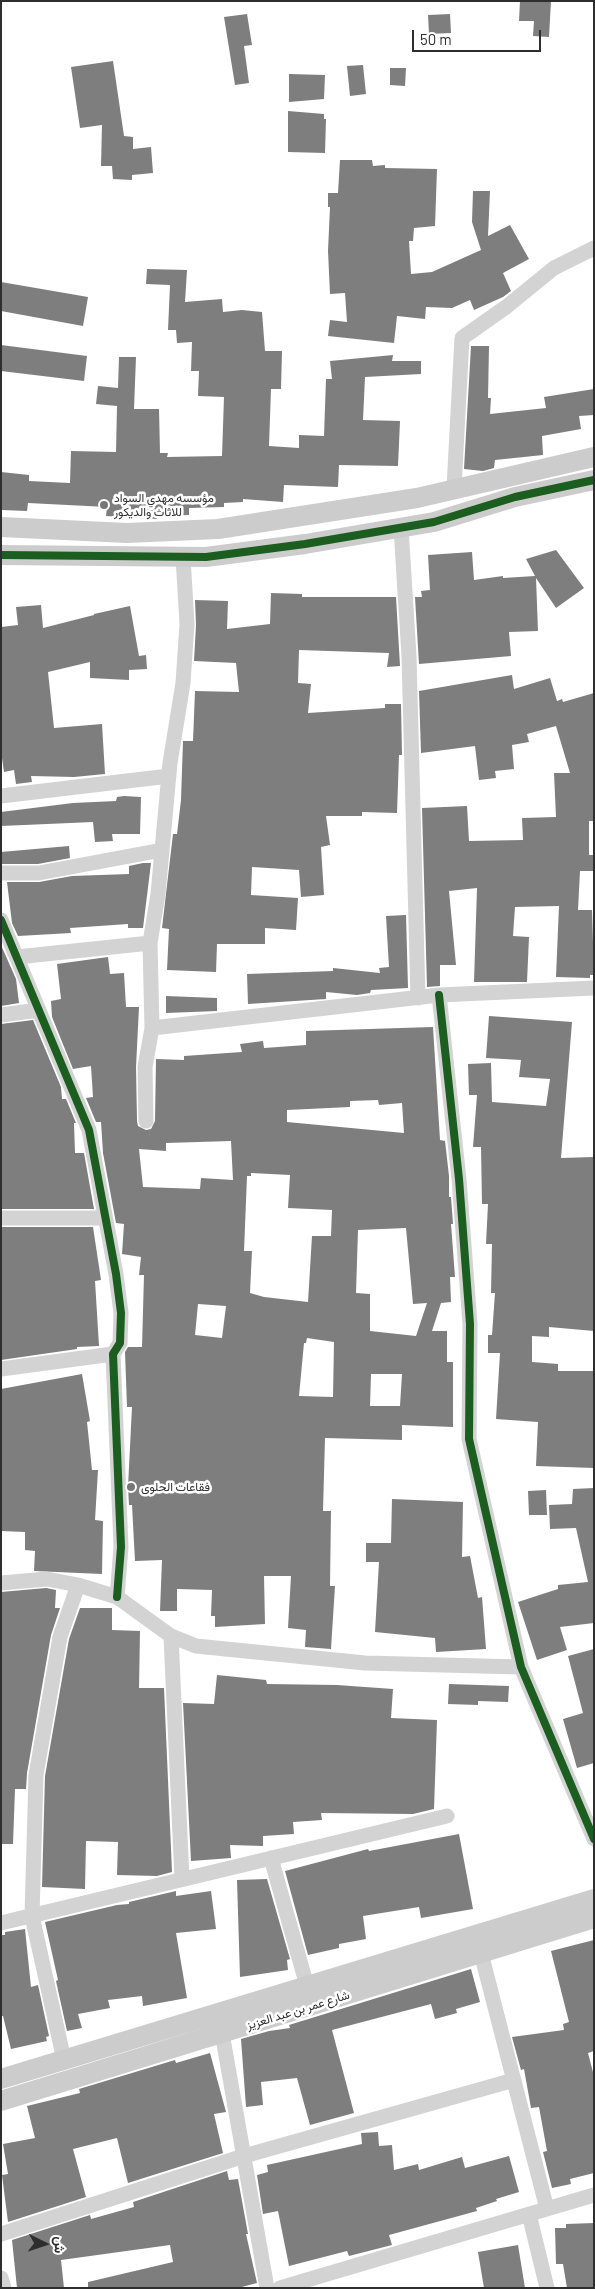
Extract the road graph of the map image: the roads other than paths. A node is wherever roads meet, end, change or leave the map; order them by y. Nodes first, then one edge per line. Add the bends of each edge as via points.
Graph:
1 (594, 248) edge
2 (594, 457) edge
3 (594, 480) edge
4 (454, 488) junction
5 (1, 527) edge
6 (401, 528) junction
7 (1, 555) edge
8 (183, 557) junction
9 (168, 776) junction
10 (1, 796) edge
11 (162, 850) junction
12 (1, 874) edge
13 (1, 920) edge
14 (150, 944) junction
15 (17, 957) junction
16 (594, 988) edge
17 (439, 995) junction
18 (418, 998) junction
19 (39, 1010) junction
20 (1, 1015) edge
21 (152, 1028) junction
22 (146, 1121) dead end
23 (1, 1218) edge
24 (104, 1218) junction
25 (114, 1354) junction
26 (1, 1369) edge
27 (1, 1583) edge
28 (78, 1585) junction
29 (117, 1597) junction
30 (171, 1636) junction
31 (521, 1666) junction
32 (447, 1816) dead end
33 (594, 1838) edge
34 (271, 1858) junction
35 (182, 1880) junction
36 (594, 1899) edge
37 (32, 1916) junction
38 (594, 1918) edge
39 (1, 1923) edge
40 (480, 1953) junction
41 (307, 1986) junction
42 (222, 2033) junction
43 (64, 2060) junction
44 (1, 2079) edge
45 (514, 2080) junction
46 (1, 2101) edge
47 (244, 2156) junction
48 (594, 2196) edge
49 (547, 2209) junction
50 (529, 2214) junction
51 (1, 2234) edge
52 (1, 2278) edge
53 (4, 2288) edge
54 (267, 2288) edge
55 (280, 2288) edge
56 (547, 2288) edge

1 - 4 street via 554,268 462,338
2 - 4 main road
3 - 6 main road via 515,497 434,522
4 - 5 main road via 417,498 218,529 127,533
6 - 8 main road via 256,551
6 - 18 street
7 - 8 main road
8 - 9 street via 186,634 183,682
9 - 10 street
9 - 11 street
11 - 12 street via 39,874
11 - 14 street
13 - 15 street
14 - 15 street
14 - 21 street
15 - 19 street
16 - 17 street
17 - 18 street
17 - 31 street via 459,1179 470,1324 469,1440
18 - 21 street
19 - 20 street
19 - 24 street via 89,1130
21 - 22 street via 145,1067
23 - 24 street
24 - 25 street via 121,1313 120,1343
25 - 26 street
25 - 29 street via 121,1547
27 - 28 street via 47,1579
28 - 29 street
28 - 37 street via 60,1637 36,1775
29 - 30 street
30 - 31 street via 196,1646 365,1663
30 - 35 street
31 - 33 street
32 - 34 street
34 - 35 street
34 - 41 street
35 - 37 street
36 - 41 main road
37 - 39 street
37 - 43 street
38 - 40 main road, شارع عمر بن عبد العزيز
40 - 42 main road, شارع عمر بن عبد العزيز
40 - 45 street
41 - 43 main road
42 - 46 main road, شارع عمر بن عبد العزيز
42 - 47 street
43 - 44 main road
45 - 47 street
45 - 49 street
47 - 51 street
47 - 54 street
48 - 49 street
49 - 50 street
50 - 55 street
50 - 56 street
52 - 53 street

